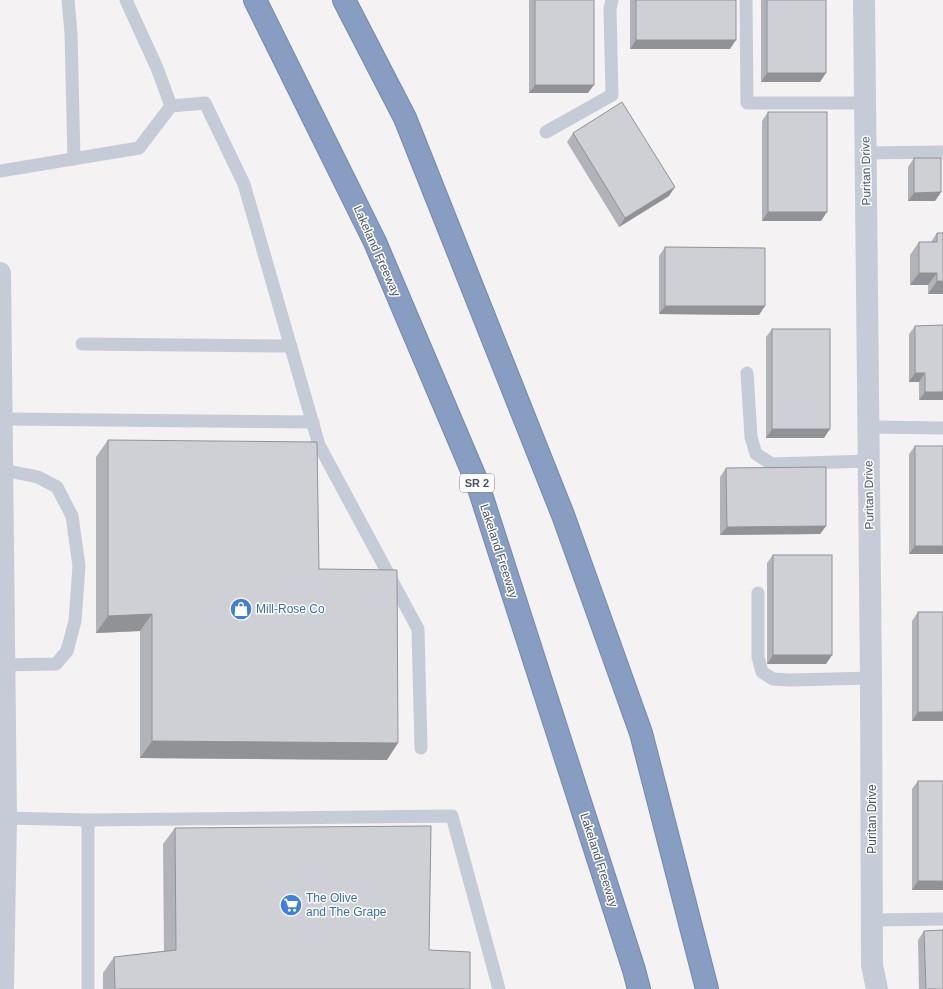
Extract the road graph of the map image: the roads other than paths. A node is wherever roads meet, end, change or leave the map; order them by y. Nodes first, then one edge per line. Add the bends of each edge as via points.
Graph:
1 (68, 0) edge
2 (126, 0) edge
3 (255, 0) edge
4 (344, 0) edge
5 (612, 0) edge
6 (746, 0) edge
7 (864, 0) edge
8 (866, 102) junction
9 (171, 106) junction
10 (546, 132) dead end
11 (943, 152) edge
12 (866, 154) junction
13 (74, 159) junction
14 (0, 171) edge
15 (0, 273) edge
16 (82, 344) dead end
17 (291, 346) junction
18 (747, 373) dead end
19 (2, 419) junction
20 (313, 422) junction
21 (869, 427) junction
22 (943, 428) edge
23 (869, 461) junction
24 (2, 470) junction
25 (758, 593) dead end
26 (4, 666) junction
27 (871, 678) junction
28 (421, 748) dead end
29 (6, 818) junction
30 (88, 820) junction
31 (943, 919) edge
32 (872, 920) junction
33 (3, 989) edge
34 (88, 989) edge
35 (499, 989) edge
36 (639, 989) edge
37 (707, 989) edge
38 (877, 989) edge

1 - 13 lane
2 - 9 lane
3 - 36 highway, Lakeland Freeway / SR 2 via 375,242 477,482
4 - 37 highway via 405,118 563,515 641,733
5 - 10 lane via 612,95
6 - 8 lane via 747,103
7 - 8 street, Puritan Drive
8 - 12 street, Puritan Drive
9 - 13 lane via 139,148
9 - 17 lane via 205,103 244,184
11 - 12 lane
12 - 21 street, Puritan Drive
13 - 14 lane
15 - 19 street
16 - 17 lane
17 - 20 lane
18 - 23 lane via 751,437 756,454 772,464
19 - 20 lane
19 - 24 street
20 - 28 lane via 319,445 418,629
21 - 22 lane
21 - 23 street, Puritan Drive
23 - 27 street, Puritan Drive
24 - 26 street
24 - 26 lane via 38,477 57,487 72,516 79,566 75,621 67,651 56,664
25 - 27 lane via 758,657 762,672 773,679 791,680
26 - 29 street
27 - 32 street, Puritan Drive
29 - 30 lane
29 - 33 street
30 - 34 lane
30 - 35 lane via 452,816
31 - 32 lane
32 - 38 street, Puritan Drive via 872,965

